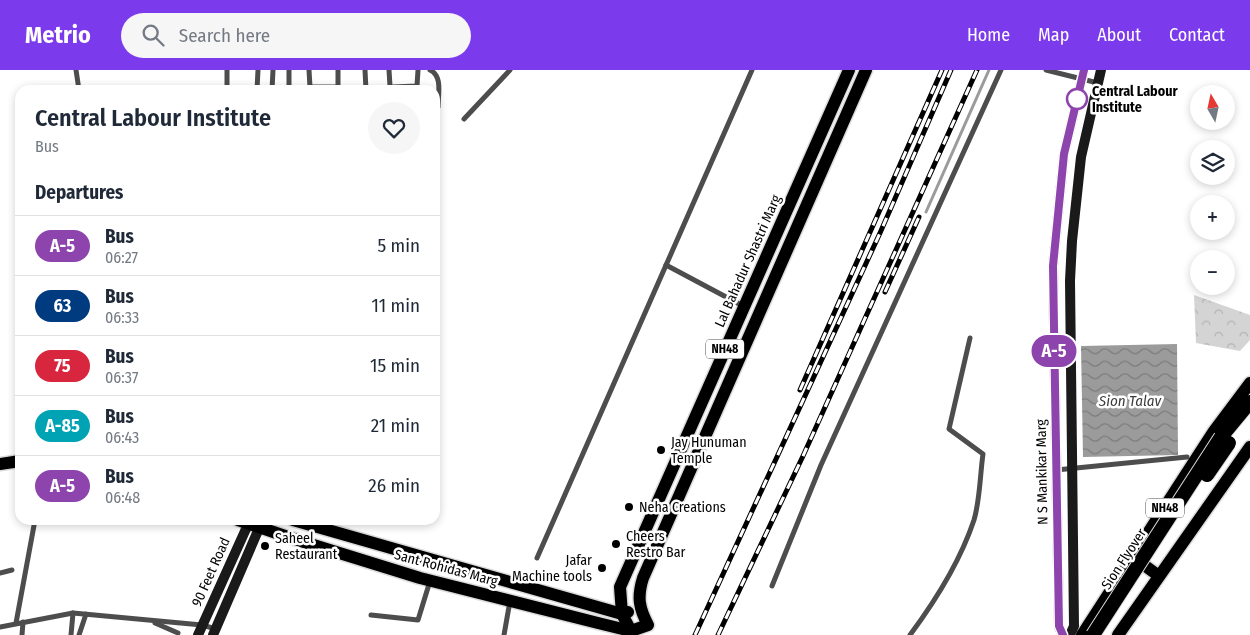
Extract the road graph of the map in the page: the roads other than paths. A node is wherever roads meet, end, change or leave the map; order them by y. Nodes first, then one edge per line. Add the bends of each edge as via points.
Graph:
1 (76, 70) edge
2 (228, 70) edge
3 (258, 70) edge
4 (273, 70) edge
5 (289, 70) edge
6 (310, 70) edge
7 (338, 70) edge
8 (365, 70) edge
9 (390, 70) edge
10 (418, 70) edge
11 (430, 70) edge
12 (510, 70) edge
13 (752, 70) edge
14 (849, 70) edge
15 (866, 70) edge
16 (1001, 70) edge
17 (1046, 70) edge
18 (1101, 70) edge
19 (1083, 74) edge
20 (1098, 83) junction
21 (78, 85) edge
22 (228, 85) edge
23 (257, 85) edge
24 (272, 85) edge
25 (289, 85) edge
26 (310, 85) edge
27 (338, 85) edge
28 (366, 85) edge
29 (391, 85) edge
30 (417, 85) edge
31 (438, 85) edge
32 (464, 119) dead end
33 (1058, 205) junction
34 (1076, 207) junction
35 (764, 262) junction
36 (666, 266) junction
37 (778, 268) junction
38 (1053, 281) junction
39 (1070, 281) junction
40 (744, 306) junction
41 (970, 338) dead end
42 (1250, 383) edge
43 (1250, 402) edge
44 (1250, 415) edge
45 (1250, 446) edge
46 (1187, 457) dead end
47 (15, 462) edge
48 (0, 464) edge
49 (1072, 469) junction
50 (1056, 470) junction
51 (15, 471) edge
52 (0, 473) edge
53 (34, 525) edge
54 (250, 525) edge
55 (250, 525) edge
56 (258, 525) edge
57 (310, 525) edge
58 (376, 544) junction
59 (1133, 557) junction
60 (537, 558) dead end
61 (370, 563) junction
62 (450, 566) junction
63 (12, 570) dead end
64 (0, 573) edge
65 (1159, 576) junction
66 (430, 580) junction
67 (445, 584) junction
68 (772, 586) dead end
69 (510, 601) junction
70 (639, 609) junction
71 (73, 613) junction
72 (86, 614) junction
73 (622, 614) junction
74 (371, 615) dead end
75 (23, 622) junction
76 (16, 623) junction
77 (156, 623) dead end
78 (164, 624) junction
79 (0, 627) edge
80 (200, 630) edge
81 (630, 631) junction
82 (214, 632) edge
83 (1081, 632) edge
84 (178, 633) dead end
85 (22, 635) edge
86 (70, 635) edge
87 (79, 635) edge
88 (504, 635) edge
89 (910, 635) edge
90 (1063, 635) edge
91 (1100, 635) edge
92 (1118, 635) edge

1 - 21 street
2 - 22 street
3 - 23 street
4 - 24 street
5 - 25 street
6 - 26 street
7 - 27 street
8 - 28 street
9 - 29 street
10 - 30 street
11 - 31 street via 437,75
12 - 32 street
13 - 36 street
14 - 35 main road, Lal Bahadur Shastri Marg / NH48
15 - 37 main road, NH48
16 - 68 street via 821,465
17 - 19 street
18 - 20 main road
19 - 20 street
19 - 33 main road, N S Mankikar Marg via 1064,154
20 - 34 main road via 1081,157
33 - 34 main road
33 - 38 main road, N S Mankikar Marg
34 - 39 main road
35 - 37 main road
35 - 40 main road, Lal Bahadur Shastri Marg / NH48
36 - 40 street
36 - 60 street
37 - 70 main road, NH48 via 643,578 639,589
38 - 39 main road
38 - 50 main road, N S Mankikar Marg
39 - 49 main road
40 - 73 main road, Lal Bahadur Shastri Marg / NH48 via 623,579 620,593
41 - 89 street via 949,429 983,454 974,519 948,578
42 - 59 main road, NH48 via 1214,431
43 - 83 highway, Sion Flyover, bridge via 1221,437
44 - 91 highway, Sion Flyover, bridge
45 - 65 main road, NH48
46 - 49 street
47 - 48 main road
49 - 50 street
49 - 83 main road
50 - 90 main road, N S Mankikar Marg via 1059,626
51 - 52 main road
53 - 76 street
54 - 80 main road, 90 Feet Road
55 - 82 main road, 90 Feet Road
56 - 61 main road, Sant Rohidas Marg
57 - 58 main road, Sant Rohidas Marg
58 - 61 main road
58 - 62 main road, Sant Rohidas Marg
59 - 65 main road
59 - 83 main road, NH48
61 - 66 main road, Sant Rohidas Marg
62 - 67 main road
62 - 73 main road, Sant Rohidas Marg
63 - 64 street
65 - 92 main road, NH48
66 - 67 main road, Sant Rohidas Marg
66 - 74 street via 418,620
67 - 69 main road, Sant Rohidas Marg
69 - 81 main road, Sant Rohidas Marg
69 - 88 street
70 - 73 main road
70 - 81 main road via 648,625
71 - 72 street
71 - 75 street
71 - 86 street
72 - 78 street
72 - 87 street
73 - 81 main road, Lal Bahadur Shastri Marg / NH48
75 - 76 street
75 - 85 street
76 - 79 street
77 - 78 street
78 - 80 street
78 - 84 street
80 - 82 street

